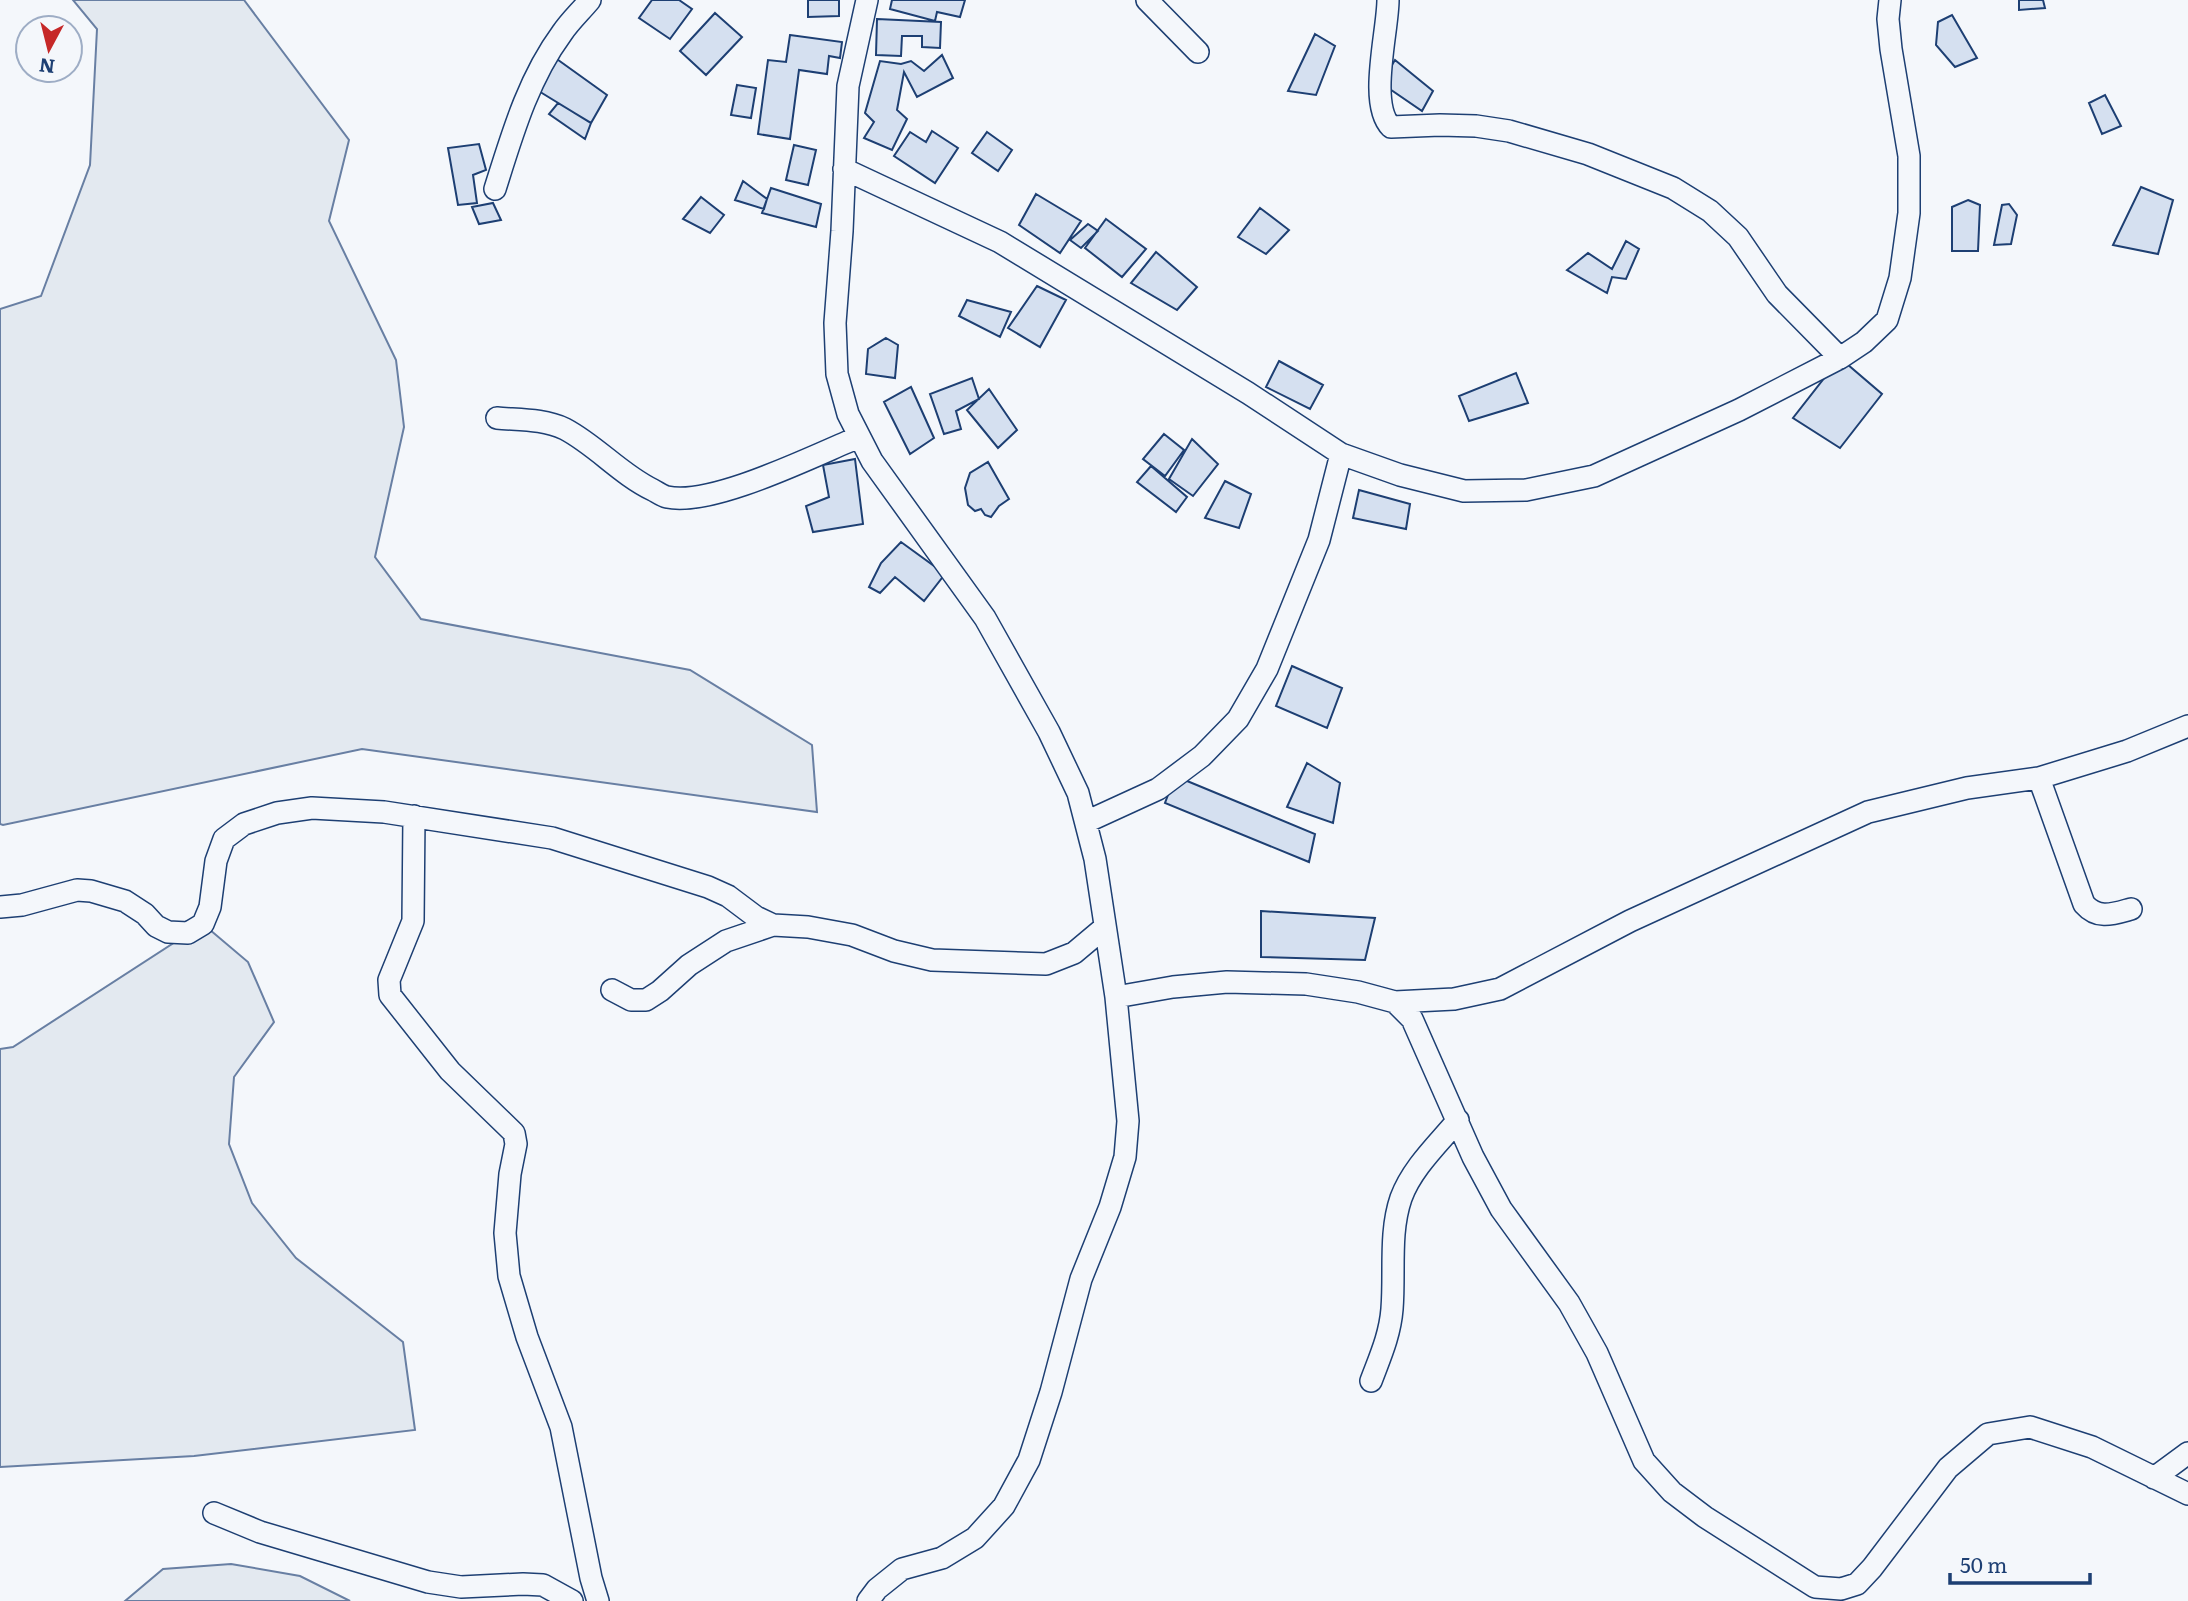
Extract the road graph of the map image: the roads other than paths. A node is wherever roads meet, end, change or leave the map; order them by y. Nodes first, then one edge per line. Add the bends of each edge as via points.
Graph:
1 (590, 0) edge
2 (1147, 0) edge
3 (1388, 0) edge
4 (1890, 0) edge
5 (863, 3) edge
6 (1198, 52) dead end
7 (844, 169) junction
8 (495, 189) dead end
9 (1840, 358) junction
10 (497, 418) dead end
11 (859, 437) junction
12 (1341, 454) junction
13 (2188, 726) edge
14 (2039, 778) junction
15 (414, 816) junction
16 (1086, 822) junction
17 (0, 906) edge
18 (2131, 909) dead end
19 (773, 925) junction
20 (1105, 927) junction
21 (612, 990) dead end
22 (1116, 998) junction
23 (1395, 1002) junction
24 (1458, 1120) junction
25 (1371, 1381) dead end
26 (2188, 1453) edge
27 (2154, 1479) junction
28 (2188, 1494) edge
29 (214, 1513) dead end
30 (572, 1601) edge
31 (598, 1601) edge
32 (868, 1601) edge

1 - 8 street via 544,61 517,119
2 - 6 street
3 - 9 street via 1380,75 1382,112 1391,127 1510,131 1588,154 1673,188 1710,211 1738,237 1777,294
4 - 9 street via 1891,48 1909,156 1909,213 1887,320
5 - 7 street via 848,86
7 - 11 street via 835,323 837,374
7 - 12 street via 1000,242
9 - 12 street via 1594,476 1527,490 1464,491
10 - 11 street via 544,422 565,429 632,480 666,497 697,498 747,483
11 - 16 street via 985,618 1049,732 1078,793
12 - 16 street via 1319,540 1267,669 1238,719 1202,756 1158,789
13 - 14 street via 2127,751
14 - 18 street via 2084,904 2105,916
14 - 23 street via 1967,788 1868,812 1630,921 1500,989 1454,999
15 - 17 street via 312,808 244,824 224,839 210,907 203,924 188,933 169,932 125,901 91,891
15 - 19 street via 552,838 708,887
15 - 31 street via 413,922 389,980 390,995 450,1071 514,1133 505,1233 509,1276 561,1427
16 - 20 street
19 - 20 street via 852,935 932,960 1026,964 1046,964 1074,953
19 - 21 street via 726,941 646,1000 631,1000
20 - 22 street
22 - 23 street via 1227,982 1307,984
22 - 32 street via 1128,1121 1125,1157 1082,1279 1029,1460 1004,1506 975,1538 942,1558 902,1569
23 - 24 street via 1412,1019
24 - 25 street via 1402,1196 1394,1228 1392,1311
24 - 27 street via 1502,1209 1569,1303 1597,1353 1644,1461 1672,1492 1704,1517 1815,1587 1841,1589 1857,1584 1948,1468 1989,1434 2030,1427 2092,1447
26 - 27 street
27 - 28 street
29 - 30 street via 260,1532 428,1582 461,1587 543,1585

